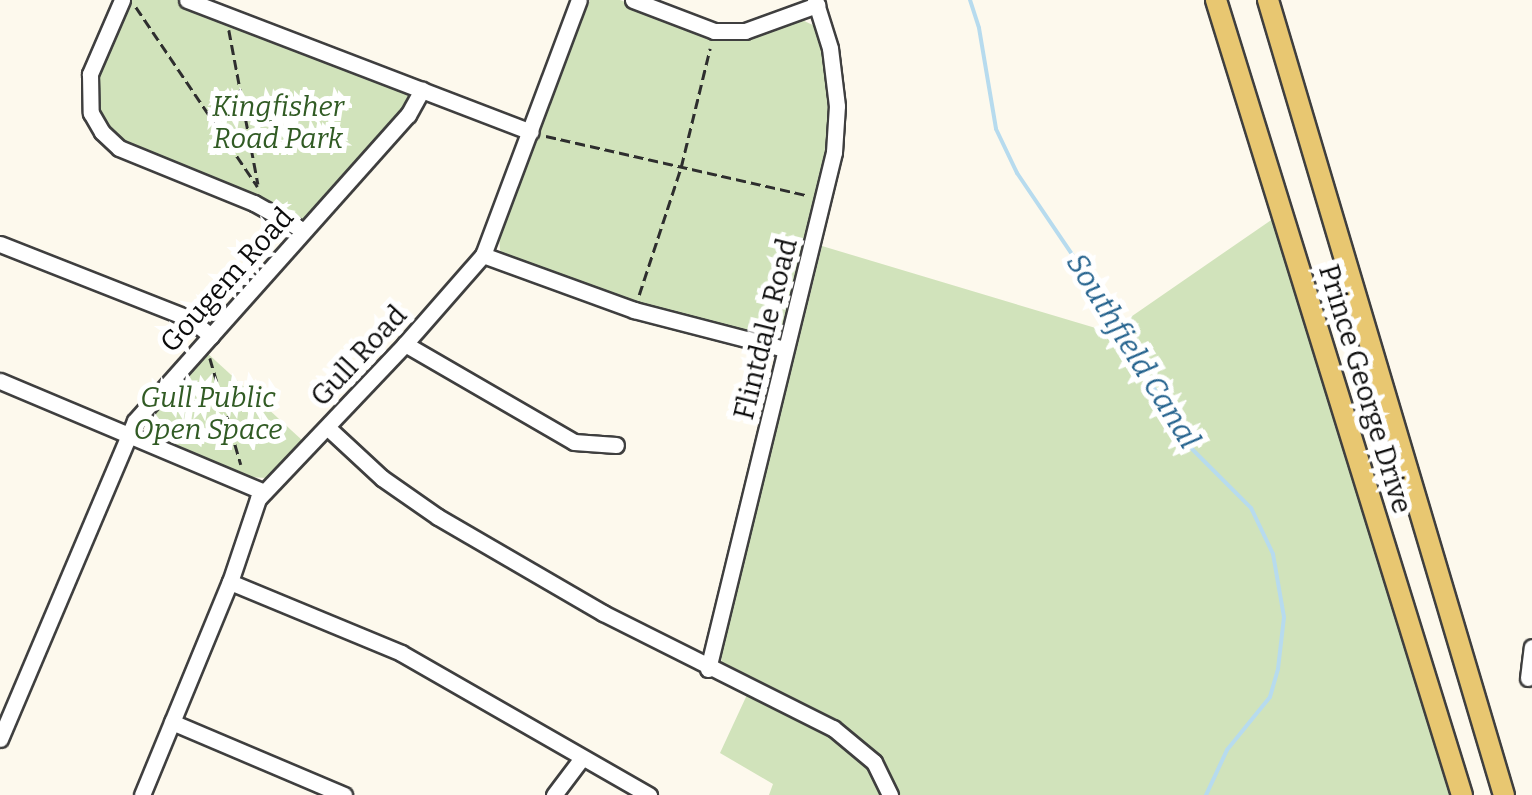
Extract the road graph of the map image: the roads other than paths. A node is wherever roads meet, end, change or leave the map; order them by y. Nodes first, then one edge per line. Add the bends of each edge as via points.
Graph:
1 (124, 0) edge
2 (187, 0) edge
3 (580, 0) edge
4 (632, 0) edge
5 (1216, 0) edge
6 (1268, 0) edge
7 (816, 2) edge
8 (207, 3) edge
9 (422, 90) junction
10 (530, 132) junction
11 (304, 232) junction
12 (0, 244) edge
13 (482, 254) junction
14 (211, 336) junction
15 (405, 344) junction
16 (785, 350) junction
17 (0, 382) edge
18 (327, 426) junction
19 (127, 433) junction
20 (616, 445) dead end
21 (264, 492) junction
22 (230, 582) junction
23 (1532, 647) edge
24 (708, 668) junction
25 (1528, 678) dead end
26 (172, 722) junction
27 (0, 738) edge
28 (582, 758) junction
29 (306, 778) junction
30 (142, 795) edge
31 (300, 795) edge
32 (344, 795) edge
33 (554, 795) edge
34 (649, 795) edge
35 (890, 795) edge
36 (1462, 795) edge
37 (1504, 795) edge

1 - 11 street via 90,74 90,113 102,132 119,148 254,203
2 - 8 street
3 - 10 street, Gull Road
4 - 7 street via 714,31 745,31
5 - 36 main road, Prince George Drive
6 - 37 main road, Prince George Drive
7 - 16 street, Flintdale Road via 837,106 825,199
8 - 9 street
9 - 10 street
9 - 11 street, Gougem Road via 408,115
10 - 13 street, Gull Road
11 - 14 street, Gougem Road
12 - 14 street via 190,319
13 - 15 street, Gull Road
13 - 16 street via 634,310
14 - 19 street, Gougem Road
15 - 18 street, Gull Road
15 - 20 street via 574,442
16 - 24 street, Flintdale Road
17 - 19 street
18 - 21 street, Gull Road
18 - 24 street via 412,502
19 - 21 street
19 - 27 street, Gougem Road
21 - 22 street, Gull Road
22 - 26 street, Gull Road
22 - 28 street via 401,653
23 - 25 street
24 - 35 street via 857,744 880,770
26 - 29 street
26 - 30 street, Gull Road
28 - 33 street
28 - 34 street
29 - 31 street
29 - 32 street

